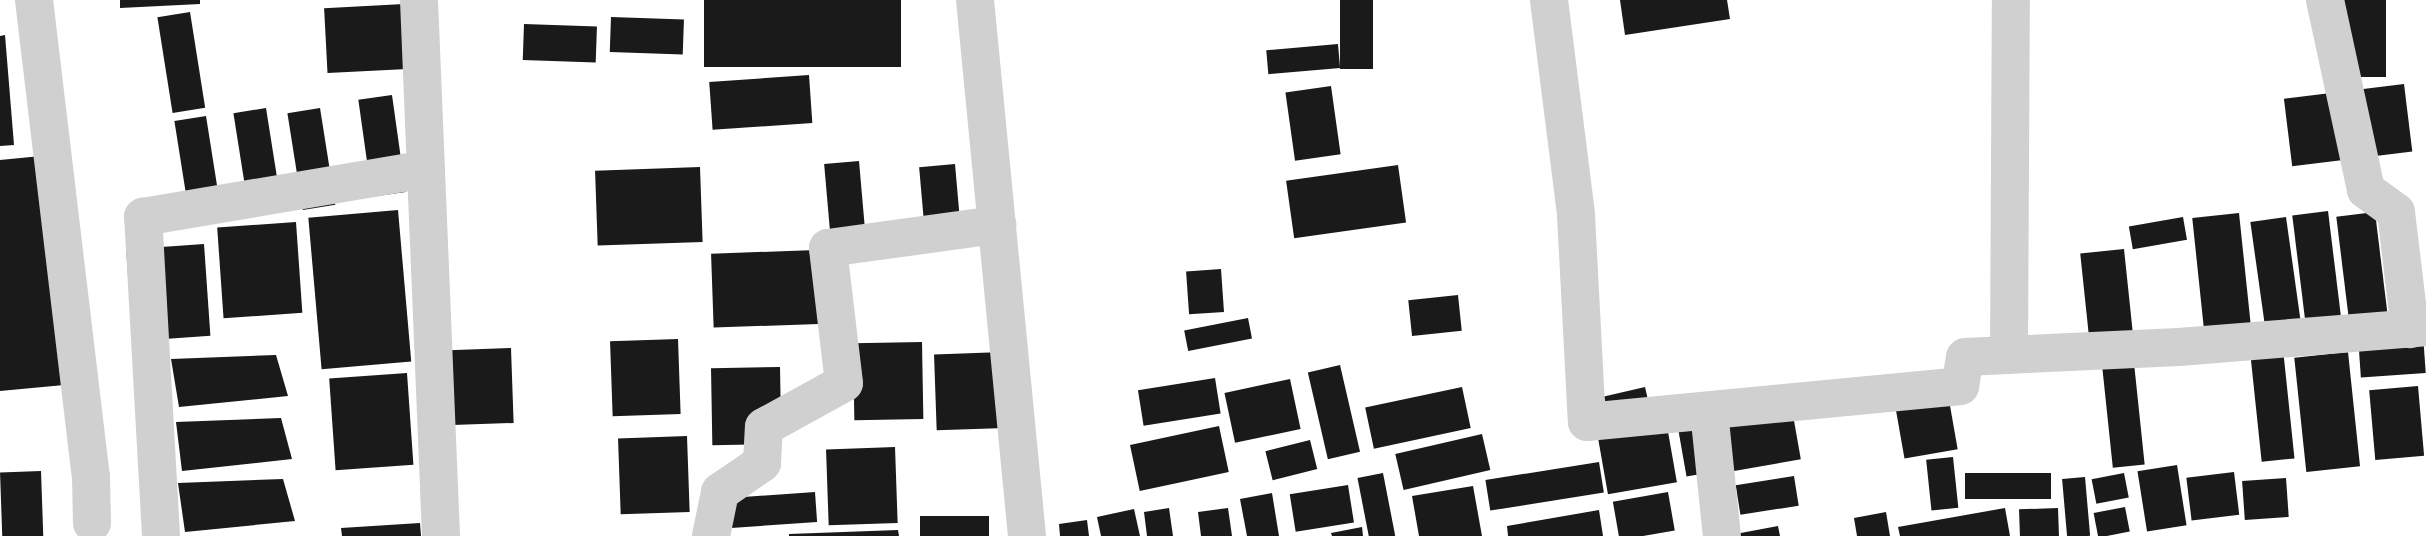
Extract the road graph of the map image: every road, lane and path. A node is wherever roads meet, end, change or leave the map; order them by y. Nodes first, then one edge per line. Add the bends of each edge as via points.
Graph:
1 (34, 0) edge
2 (419, 0) edge
3 (975, 0) edge
4 (1549, 0) edge
5 (2011, 0) edge
6 (2325, 0) edge
7 (426, 169) junction
8 (997, 225) junction
9 (2418, 328) edge
10 (2009, 355) junction
11 (1709, 411) junction
12 (92, 523) dead end
13 (161, 536) edge
14 (441, 536) edge
15 (711, 536) edge
16 (1027, 536) edge
17 (1722, 536) edge

1 - 12 street via 91,476
2 - 7 street
3 - 8 street
4 - 11 street via 1576,215 1587,422
5 - 10 street
6 - 9 street via 2352,107 2366,190 2396,212
7 - 13 street via 143,217
7 - 14 street
8 - 15 street via 828,248 844,383 764,427 762,463 720,492
8 - 16 street
9 - 10 street
10 - 11 street via 1965,357 1961,386
11 - 17 street

